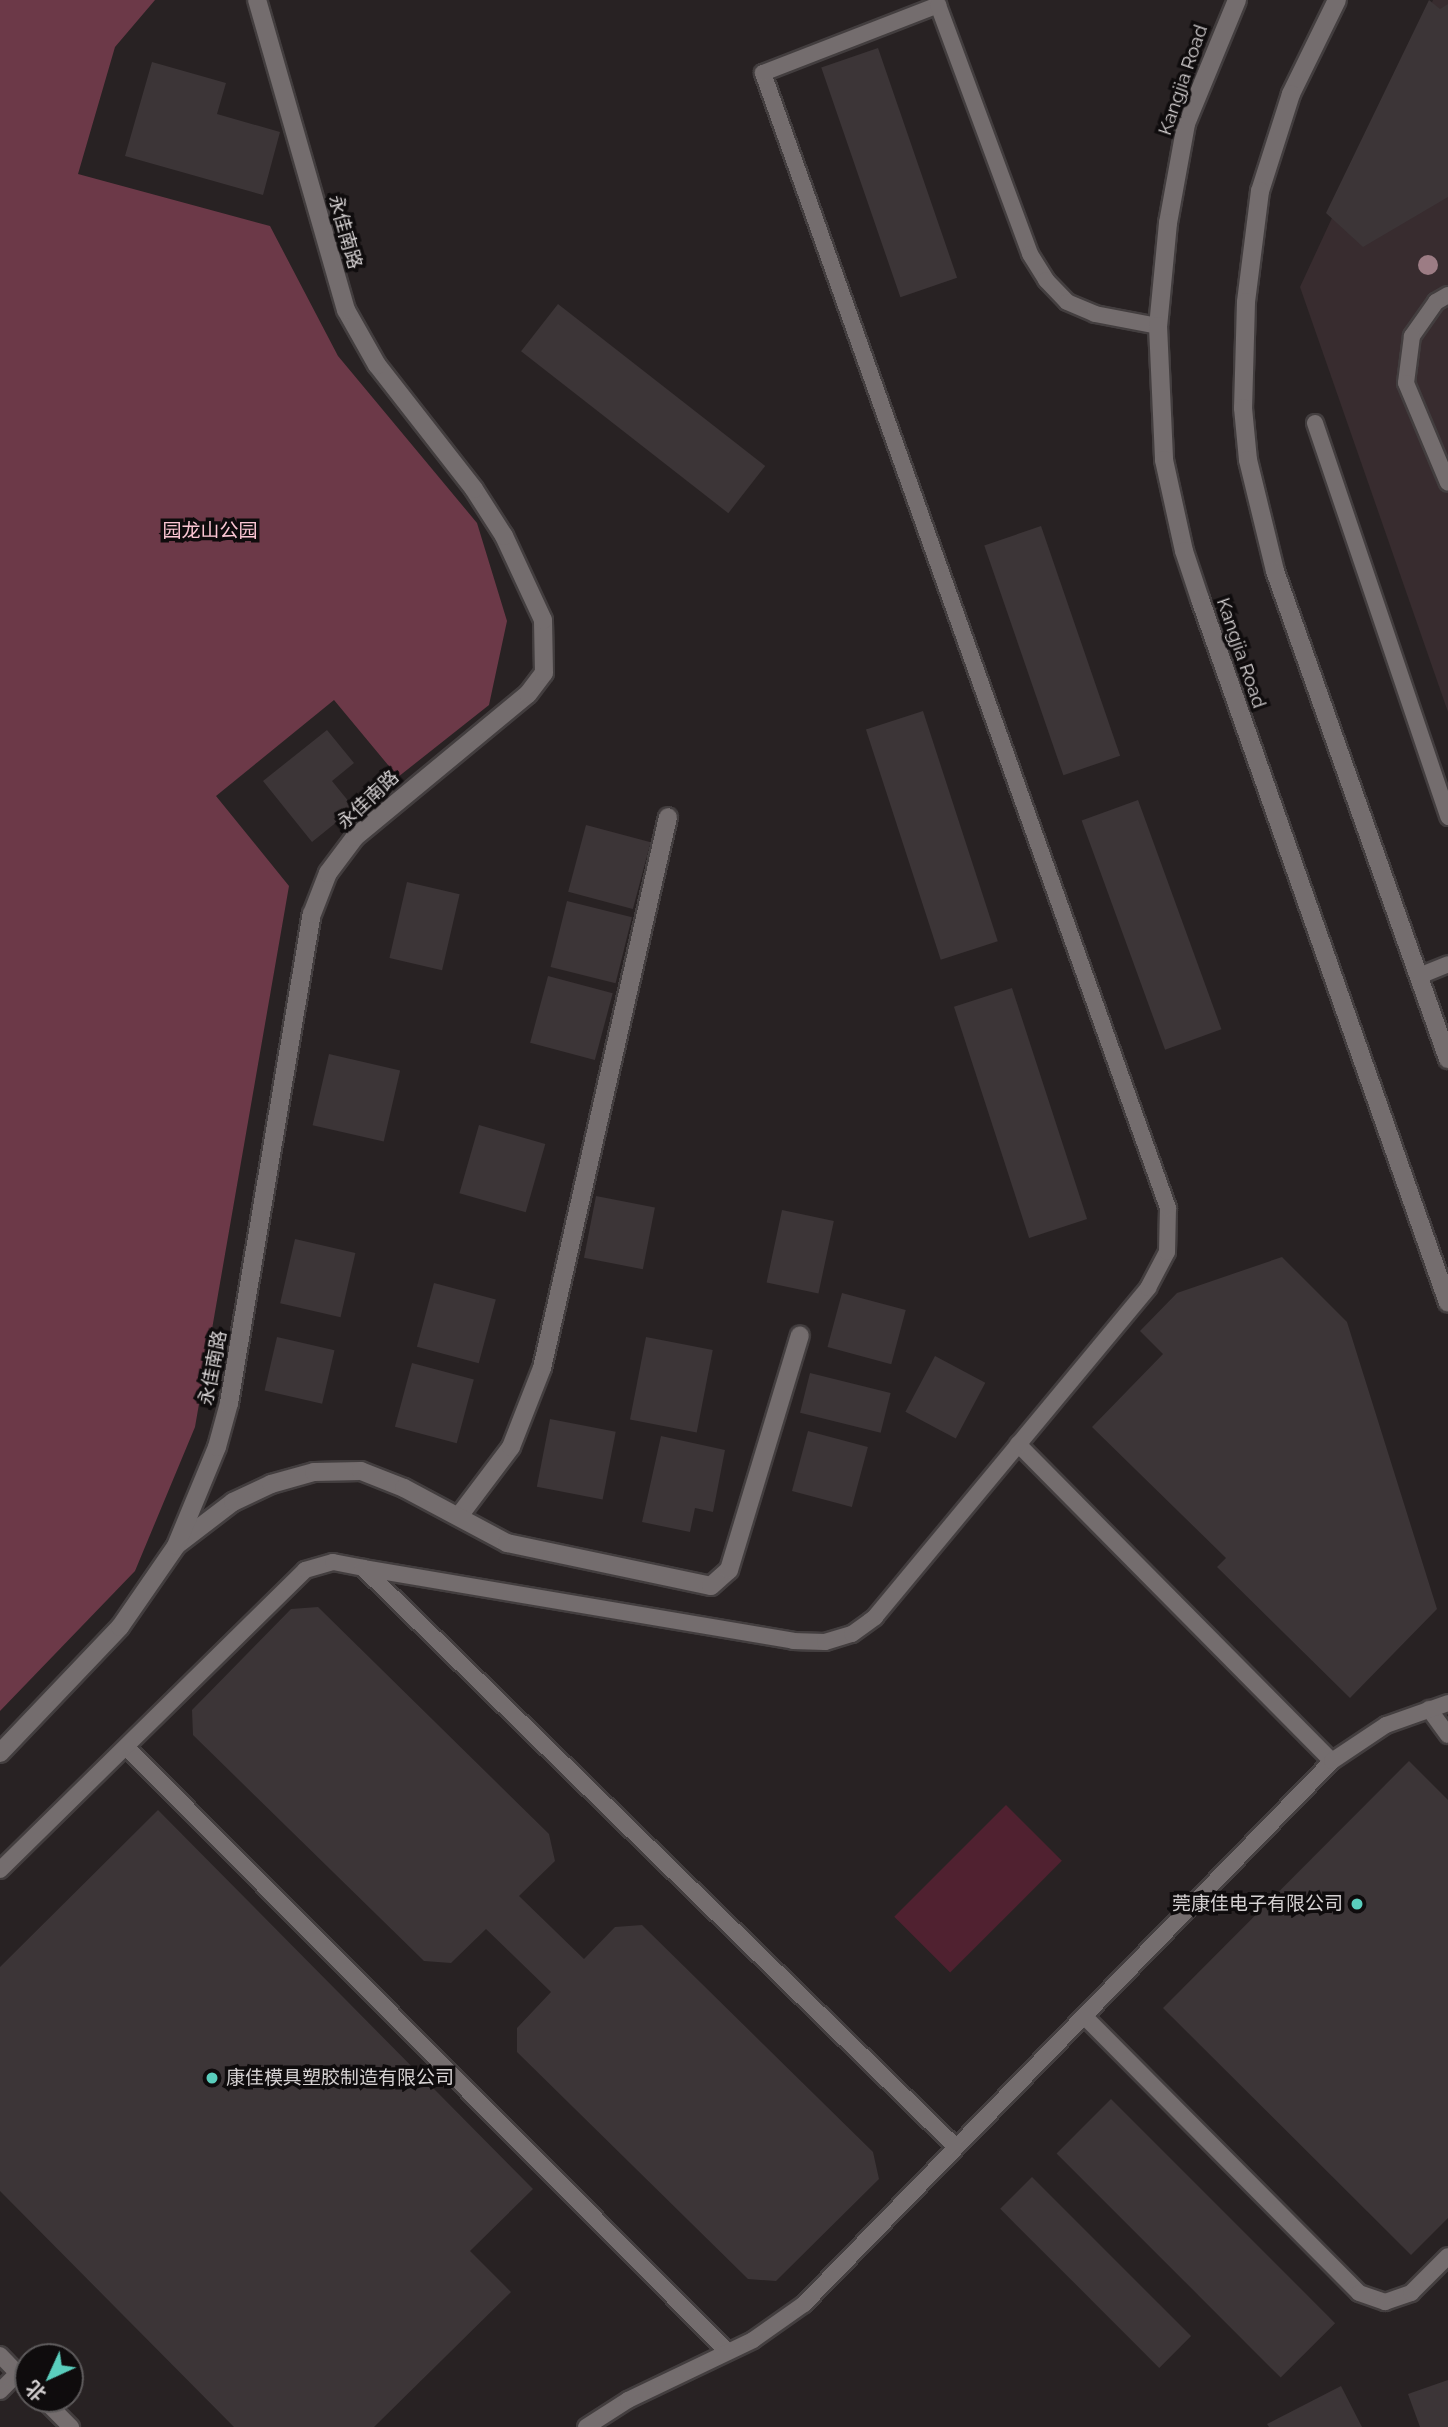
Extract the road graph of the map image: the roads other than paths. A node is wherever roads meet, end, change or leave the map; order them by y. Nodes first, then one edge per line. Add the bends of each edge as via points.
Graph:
1 (257, 0) edge
2 (1237, 0) edge
3 (1337, 0) edge
4 (1448, 295) edge
5 (1158, 326) junction
6 (1315, 423) dead end
7 (1448, 483) edge
8 (668, 817) dead end
9 (1448, 817) edge
10 (1448, 964) edge
11 (1419, 976) junction
12 (1448, 1059) edge
13 (1448, 1303) edge
14 (800, 1335) dead end
15 (1018, 1444) junction
16 (459, 1516) junction
17 (176, 1546) junction
18 (363, 1568) junction
19 (1448, 1703) edge
20 (1429, 1709) junction
21 (1448, 1735) edge
22 (126, 1747) junction
23 (0, 1753) edge
24 (1332, 1761) junction
25 (0, 1870) edge
26 (1084, 2016) junction
27 (956, 2147) junction
28 (1448, 2256) edge
29 (728, 2352) junction
30 (0, 2356) edge
31 (14, 2369) edge
32 (57, 2413) edge
33 (71, 2427) edge
34 (586, 2427) edge

1 - 17 street, 永佳南路 via 346,310 377,365 490,512 543,620 546,648 544,673 528,694 389,806 355,837 328,873 312,914 229,1403 217,1447
2 - 5 street, Kangjia Road via 1186,124 1168,223
3 - 11 street via 1291,94 1260,191 1246,302 1242,408 1248,460 1275,571
4 - 7 lane via 1437,302 1412,336 1406,383
5 - 13 street, Kangjia Road via 1164,460 1184,551
5 - 15 lane via 1095,314 1068,302 1046,280 1030,254 938,5 763,73 1168,1208 1167,1252 1148,1287
6 - 9 lane
8 - 16 street via 542,1368 511,1447
10 - 11 lane
11 - 12 street
14 - 16 street via 729,1570 712,1586 508,1543
15 - 18 lane via 875,1617 852,1634 825,1642 793,1641
15 - 24 lane
16 - 17 street via 383,1478 337,1469 293,1477 251,1493
17 - 23 street, 永佳南路 via 120,1627
18 - 22 lane via 333,1562 305,1570
18 - 27 lane
19 - 20 lane
20 - 21 lane
20 - 24 lane via 1386,1725
22 - 25 lane
22 - 29 lane
24 - 26 lane
26 - 27 lane
26 - 28 lane via 1359,2293 1385,2302 1411,2293
27 - 29 lane via 804,2304
29 - 34 lane via 628,2400
30 - 31 lane
32 - 33 lane

